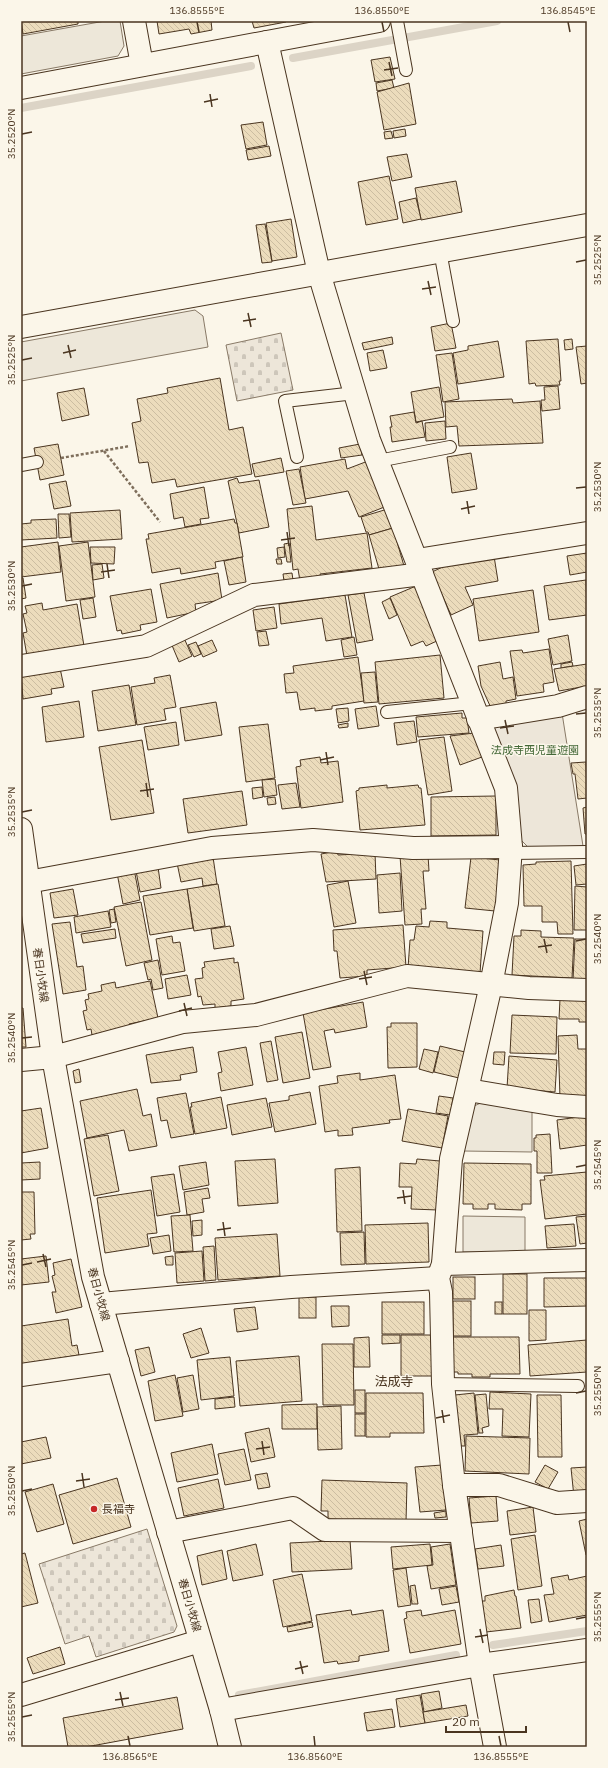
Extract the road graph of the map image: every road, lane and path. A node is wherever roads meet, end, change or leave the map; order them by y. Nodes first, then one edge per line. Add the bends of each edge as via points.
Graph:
1 (134, 21) edge
2 (391, 23) edge
3 (267, 42) junction
4 (142, 65) junction
5 (406, 70) dead end
6 (21, 88) edge
7 (587, 225) edge
8 (440, 251) junction
9 (319, 273) junction
10 (453, 321) dead end
11 (21, 327) edge
12 (355, 393) junction
13 (130, 446) dead end
14 (450, 447) dead end
15 (104, 451) junction
16 (297, 457) dead end
17 (61, 458) dead end
18 (378, 461) junction
19 (37, 462) dead end
20 (21, 465) edge
21 (160, 522) dead end
22 (587, 533) edge
23 (420, 567) junction
24 (21, 666) edge
25 (587, 697) edge
26 (475, 711) junction
27 (387, 712) dead end
28 (21, 829) edge
29 (511, 850) junction
30 (587, 852) edge
31 (28, 882) junction
32 (491, 985) junction
33 (587, 990) edge
34 (53, 1057) junction
35 (21, 1060) edge
36 (468, 1090) junction
37 (587, 1107) edge
38 (587, 1260) edge
39 (440, 1271) junction
40 (101, 1304) junction
41 (118, 1361) junction
42 (21, 1375) edge
43 (443, 1384) junction
44 (578, 1386) dead end
45 (454, 1485) junction
46 (587, 1501) edge
47 (461, 1531) junction
48 (168, 1532) junction
49 (200, 1641) junction
50 (587, 1650) edge
51 (480, 1665) junction
52 (21, 1695) edge
53 (221, 1710) junction
54 (230, 1747) edge
55 (495, 1747) edge

1 - 4 street
2 - 3 street
2 - 5 lane via 401,45
3 - 4 street
3 - 9 street
4 - 6 street
7 - 8 street
8 - 9 street
8 - 10 lane
9 - 11 street
9 - 12 street
12 - 16 lane via 284,401
12 - 18 street
13 - 15 path
14 - 18 lane
15 - 17 path
15 - 21 path
18 - 23 street
19 - 20 lane
22 - 23 street
23 - 24 street via 254,595 146,646
23 - 26 street
25 - 26 street via 558,706
26 - 27 lane
26 - 29 street via 506,788
28 - 31 street, 春日小牧線
29 - 30 lane
29 - 31 street via 413,848 313,840 212,848
29 - 32 street via 507,903
31 - 34 street, 春日小牧線
32 - 33 street
32 - 34 street via 407,976 256,1015 183,1022
32 - 36 street
34 - 35 street
34 - 40 street, 春日小牧線 via 93,1277
36 - 37 street via 557,1105
36 - 39 street via 451,1159
38 - 39 street
39 - 40 street
39 - 43 street
40 - 41 street, 春日小牧線
41 - 42 street
41 - 48 street, 春日小牧線
43 - 44 lane
43 - 45 street
45 - 46 street via 499,1485 558,1503
45 - 47 street
47 - 48 street via 325,1530 294,1508
47 - 51 street
48 - 49 street, 春日小牧線
49 - 52 street
49 - 53 street, 春日小牧線
50 - 51 street
51 - 53 street
51 - 55 street
53 - 54 street, 春日小牧線

